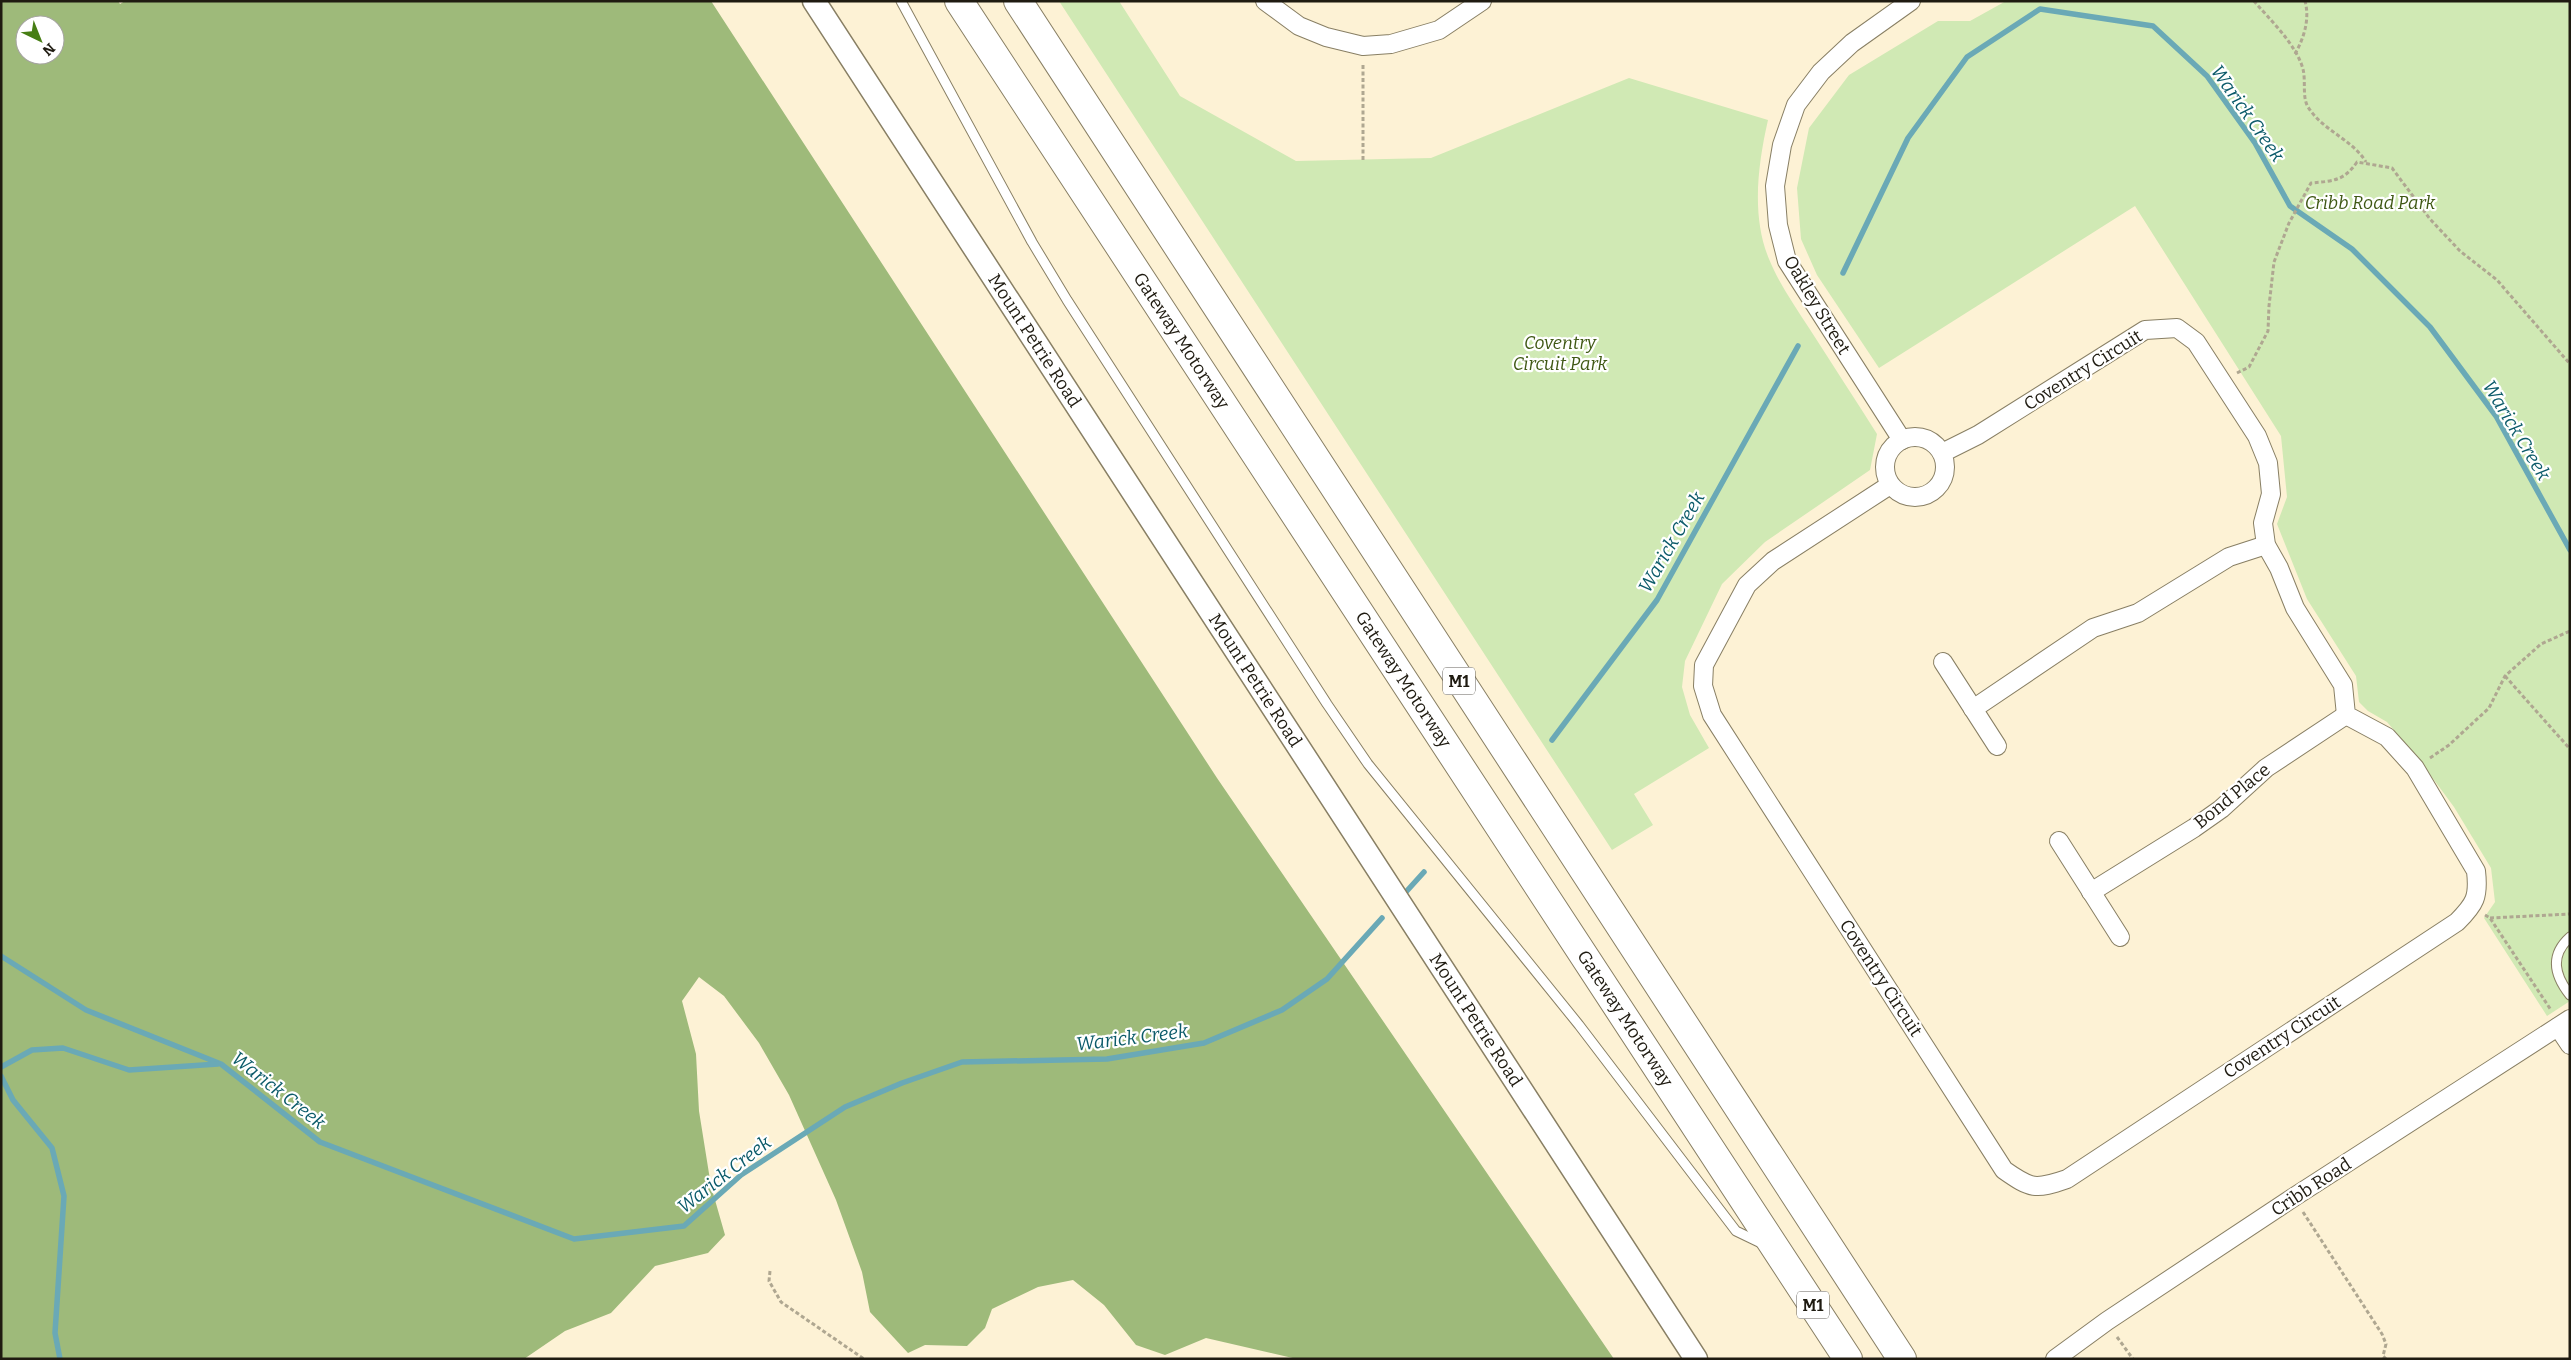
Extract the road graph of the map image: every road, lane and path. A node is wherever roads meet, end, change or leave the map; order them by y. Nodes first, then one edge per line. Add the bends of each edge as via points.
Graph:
1 (814, 1) edge
2 (901, 1) edge
3 (959, 1) edge
4 (1018, 1) edge
5 (1265, 1) edge
6 (1482, 1) edge
7 (1911, 1) edge
8 (2254, 1) edge
9 (2305, 1) edge
10 (1363, 46) junction
11 (2295, 54) junction
12 (1363, 160) dead end
13 (2366, 162) junction
14 (2570, 364) edge
15 (2221, 381) junction
16 (1902, 440) junction
17 (1942, 454) junction
18 (1890, 485) junction
19 (2266, 545) junction
20 (2570, 631) edge
21 (1943, 662) dead end
22 (2505, 676) junction
23 (1973, 709) junction
24 (2346, 715) junction
25 (1997, 746) dead end
26 (2570, 749) edge
27 (2415, 768) junction
28 (2058, 841) dead end
29 (2091, 892) junction
30 (2472, 906) junction
31 (2570, 914) edge
32 (2490, 918) junction
33 (2120, 937) dead end
34 (2570, 937) edge
35 (2570, 995) edge
36 (2564, 1023) edge
37 (2570, 1045) edge
38 (2302, 1209) dead end
39 (1779, 1252) junction
40 (770, 1271) dead end
41 (2115, 1333) dead end
42 (864, 1359) edge
43 (1696, 1359) edge
44 (1848, 1359) edge
45 (1902, 1359) edge
46 (2055, 1359) edge
47 (2132, 1359) edge
48 (2386, 1359) edge

1 - 43 street, Mount Petrie Road
2 - 39 lane via 1072,309 1368,764 1579,1025 1736,1231
3 - 39 highway, Gateway Motorway / M1
4 - 45 highway, M1
5 - 10 street via 1299,26
6 - 10 street via 1439,30 1390,44
7 - 16 street, Oakley Street via 1852,43 1821,72 1796,105 1782,145 1776,186 1778,225 1787,261
8 - 11 path
9 - 11 path via 2307,17
10 - 12 path
11 - 13 path via 2303,68 2307,106 2325,128 2350,144
13 - 14 path via 2392,168 2430,219 2460,251 2497,280
13 - 15 path via 2358,162 2348,175 2330,181 2311,182 2289,223 2274,262 2268,331 2249,367
15 - 17 street, Coventry Circuit via 2196,342 2177,328 2145,330 1978,435
15 - 19 street, Coventry Circuit via 2256,436 2268,462 2272,494 2263,523
16 - 17 street via 1924,438 1935,444
16 - 18 street via 1885,460 1885,473
17 - 18 street via 1944,476 1930,493 1908,497
18 - 30 street, Coventry Circuit via 1773,561 1747,586 1704,665 1703,686 1712,715 2004,1170 2026,1185 2046,1187 2067,1179 2457,922
19 - 23 street via 2230,557 2138,613 2093,628
19 - 24 street, Coventry Circuit via 2295,608 2343,685
20 - 22 path via 2541,644
21 - 23 street
22 - 26 path
22 - 27 path via 2489,708 2449,745
23 - 25 street
24 - 27 street via 2387,737
24 - 29 street, Bond Place via 2266,768 2221,809 2194,828
27 - 30 street via 2476,871 2478,890
28 - 29 street
29 - 33 street
30 - 32 path
31 - 32 path
32 - 36 path via 2552,1013
34 - 35 lane via 2560,950 2555,969 2559,981
36 - 37 street
36 - 46 street, Cribb Road via 2107,1321
38 - 48 path via 2382,1334
39 - 44 highway, Gateway Motorway / M1
40 - 42 path via 769,1281 781,1302
41 - 47 path

